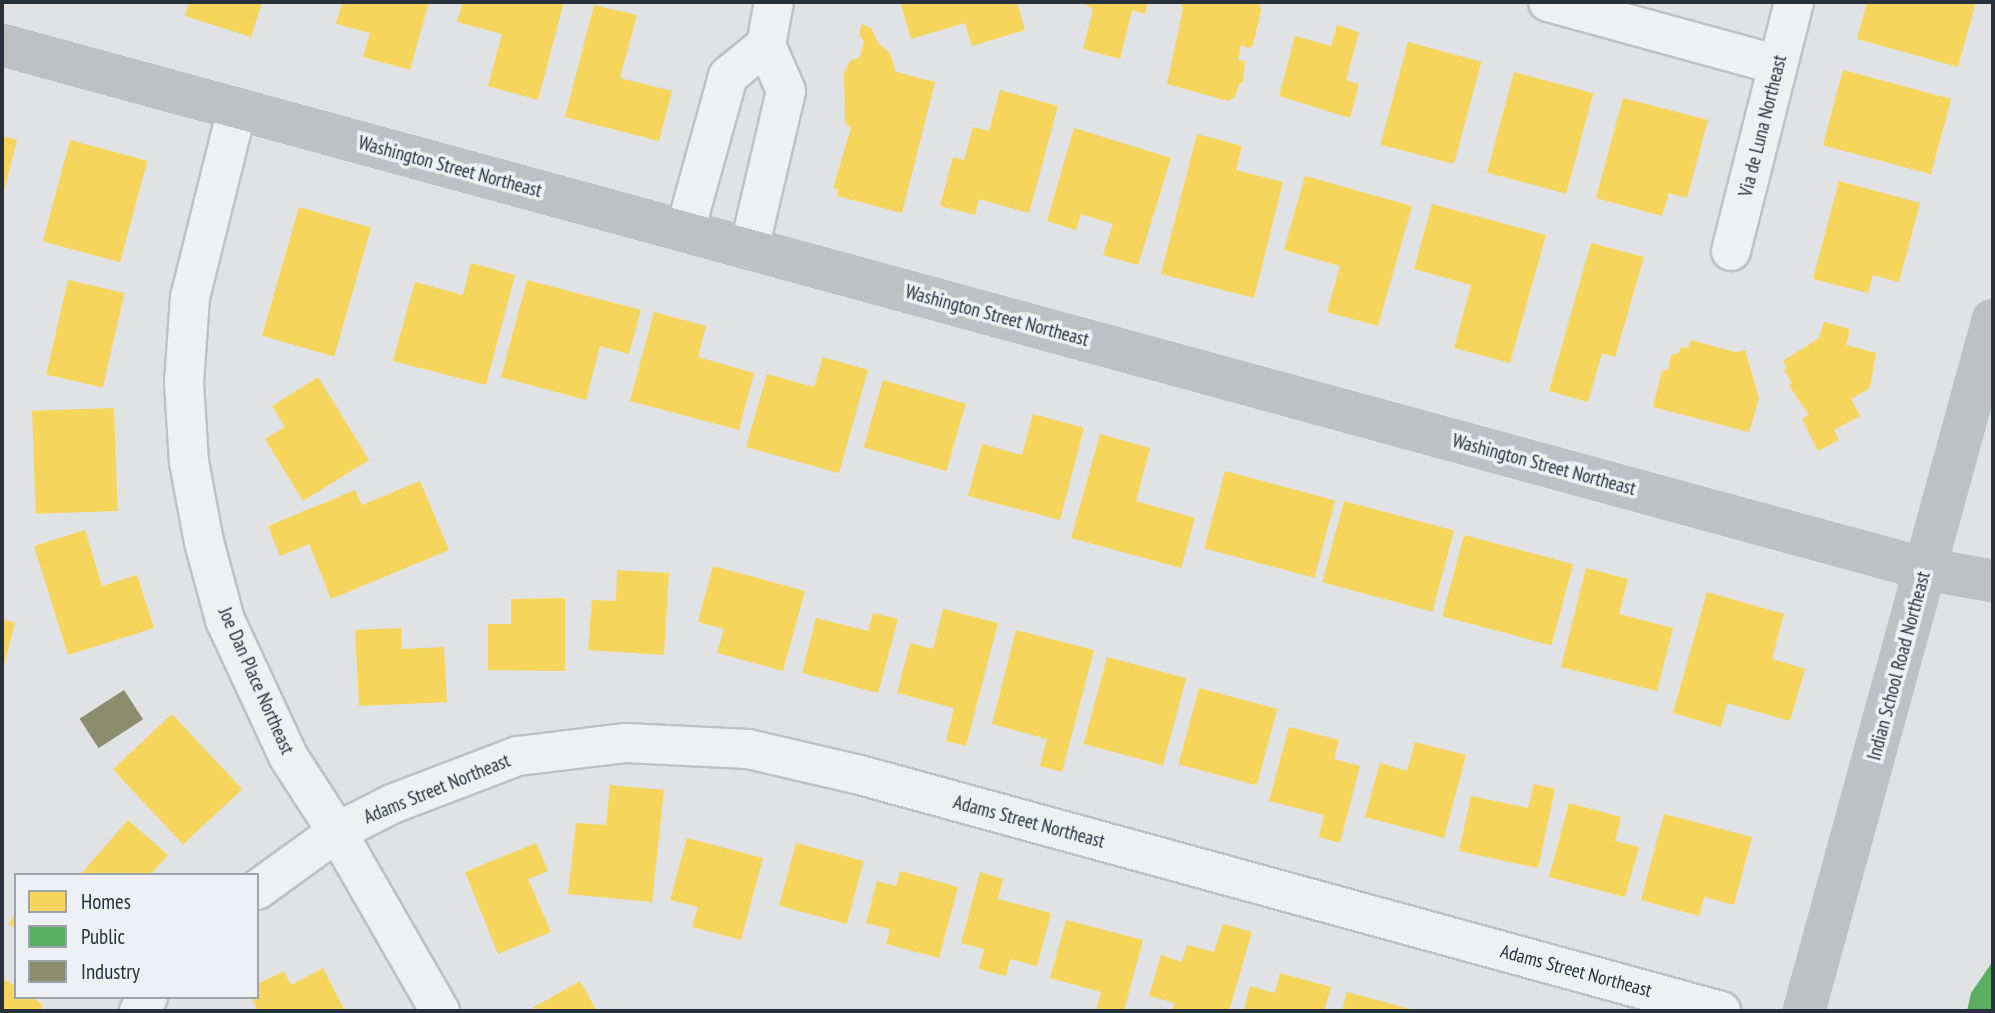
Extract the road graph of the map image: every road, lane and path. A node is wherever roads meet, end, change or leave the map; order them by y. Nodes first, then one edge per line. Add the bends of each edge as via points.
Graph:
1 (774, 2) edge
2 (1548, 2) edge
3 (1794, 2) edge
4 (2, 45) edge
5 (766, 45) junction
6 (1778, 65) junction
7 (722, 98) junction
8 (237, 109) junction
9 (780, 114) junction
10 (685, 231) junction
11 (749, 248) junction
12 (1731, 251) dead end
13 (1993, 320) edge
14 (1925, 569) junction
15 (1993, 581) edge
16 (337, 832) junction
17 (259, 889) edge
18 (1707, 1009) edge
19 (440, 1011) edge
20 (1804, 1011) edge

1 - 5 street
2 - 6 street
3 - 6 street, Via de Luna Northeast
4 - 8 street, Washington Street Northeast
5 - 7 street via 728,76
5 - 9 street via 786,91
6 - 12 street, Via de Luna Northeast
7 - 9 street
7 - 10 street
8 - 10 street, Washington Street Northeast
8 - 16 street, Joe Dan Place Northeast via 190,297 184,383 189,462 225,620 288,756
9 - 11 street
10 - 11 street, Washington Street Northeast
11 - 14 street, Washington Street Northeast
13 - 14 street, Indian School Road Northeast
14 - 15 street, Washington Street Northeast
14 - 20 street, Indian School Road Northeast
16 - 17 street, Adams Street Northeast
16 - 18 street, Adams Street Northeast via 392,804 519,756 626,743 748,749 860,775
16 - 19 street, Joe Dan Place Northeast

